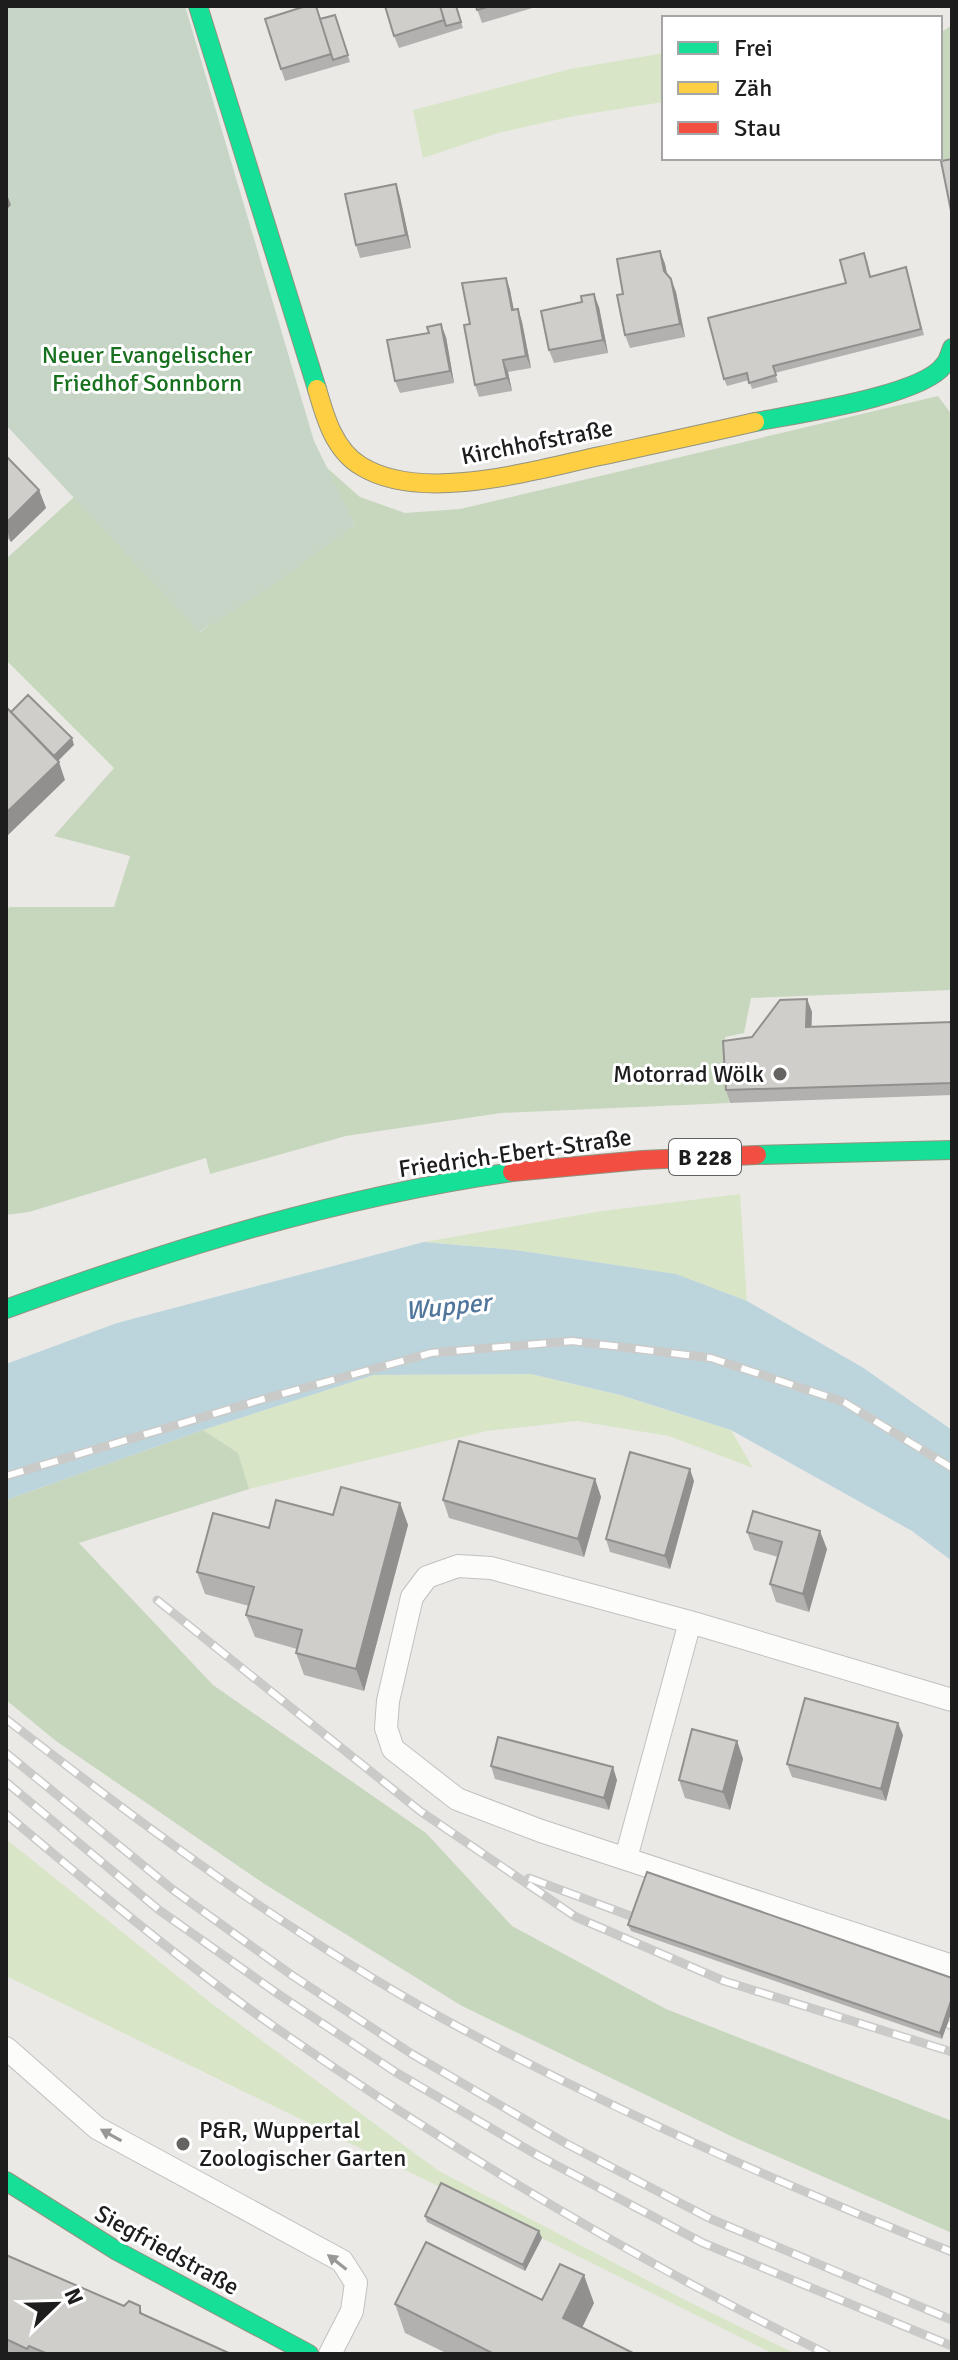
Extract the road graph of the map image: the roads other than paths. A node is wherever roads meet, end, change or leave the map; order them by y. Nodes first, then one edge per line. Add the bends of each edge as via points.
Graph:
1 (198, 6) edge
2 (952, 348) edge
3 (952, 1150) edge
4 (6, 1309) edge
5 (690, 1622) junction
6 (952, 1700) edge
7 (626, 1858) junction
8 (952, 1966) edge
9 (6, 2048) edge
10 (6, 2181) edge
11 (309, 2354) edge
12 (330, 2354) edge

1 - 2 street, Kirchhofstraße via 328,426 360,466 431,483 482,481 873,397 921,383 944,366
3 - 4 street, Friedrich-Ebert-Straße / B 228 via 654,1158 459,1180 219,1235
5 - 6 lane
5 - 7 lane
5 - 7 lane via 491,1568 458,1566 427,1577 412,1597 388,1701 386,1728 393,1749 457,1799
7 - 8 lane
12 -> 9 lane via 352,2311 356,2283 342,2261 97,2128
10 - 11 street, Siegfriedstraße via 148,2270

